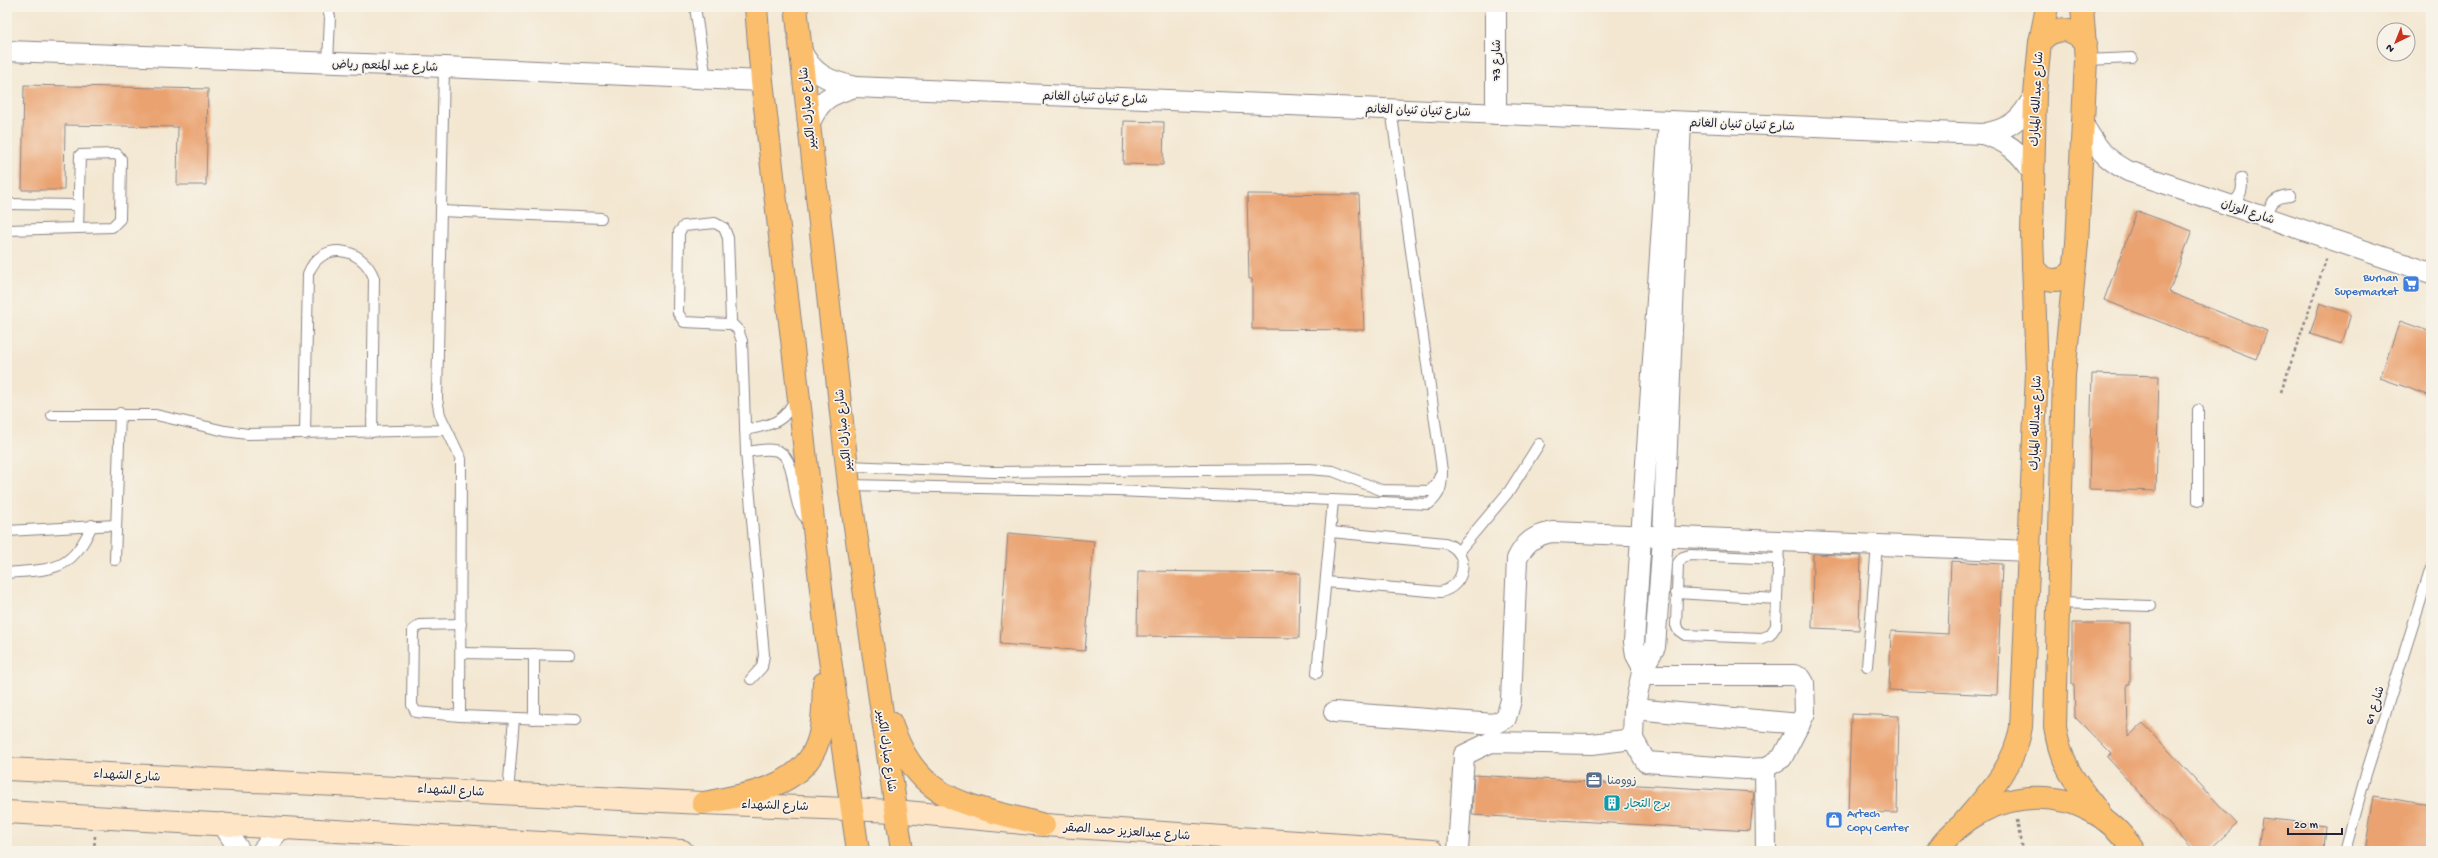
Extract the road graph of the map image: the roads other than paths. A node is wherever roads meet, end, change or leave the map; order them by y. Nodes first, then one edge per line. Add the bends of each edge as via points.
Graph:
1 (327, 7) edge
2 (695, 7) edge
3 (756, 7) edge
4 (796, 7) edge
5 (1496, 7) edge
6 (2047, 7) edge
7 (2082, 7) edge
8 (2040, 42) junction
9 (801, 50) junction
10 (7, 51) edge
11 (2086, 52) junction
12 (2132, 58) dead end
13 (328, 63) junction
14 (444, 67) junction
15 (706, 79) junction
16 (762, 81) junction
17 (855, 87) junction
18 (2035, 94) junction
19 (1392, 109) junction
20 (1496, 114) junction
21 (1675, 121) junction
22 (2083, 124) junction
23 (809, 125) junction
24 (1982, 134) junction
25 (2033, 173) junction
26 (2241, 178) dead end
27 (2290, 196) dead end
28 (7, 204) edge
29 (2229, 204) junction
30 (77, 205) junction
31 (441, 211) junction
32 (601, 218) dead end
33 (2268, 218) junction
34 (78, 228) junction
35 (7, 230) edge
36 (2033, 267) junction
37 (2074, 269) junction
38 (2431, 273) edge
39 (730, 322) junction
40 (797, 383) junction
41 (2198, 410) dead end
42 (120, 413) junction
43 (52, 415) dead end
44 (447, 430) junction
45 (745, 430) junction
46 (372, 432) junction
47 (305, 434) junction
48 (1539, 444) dead end
49 (746, 452) junction
50 (1442, 471) junction
51 (848, 475) junction
52 (1333, 501) junction
53 (2198, 501) dead end
54 (814, 522) junction
55 (92, 525) junction
56 (116, 525) junction
57 (7, 531) edge
58 (1331, 532) junction
59 (1642, 536) junction
60 (1663, 537) junction
61 (1878, 545) junction
62 (1779, 550) junction
63 (2030, 551) junction
64 (1458, 552) junction
65 (115, 560) dead end
66 (2431, 568) edge
67 (7, 573) edge
68 (1326, 582) junction
69 (1676, 593) junction
70 (1777, 599) junction
71 (2059, 603) junction
72 (2151, 606) dead end
73 (461, 624) junction
74 (826, 632) junction
75 (461, 652) junction
76 (534, 654) junction
77 (569, 655) dead end
78 (1867, 666) dead end
79 (1642, 672) junction
80 (1316, 673) dead end
81 (750, 679) dead end
82 (877, 681) junction
83 (1634, 709) junction
84 (1334, 712) dead end
85 (460, 716) junction
86 (514, 718) junction
87 (534, 719) junction
88 (575, 720) dead end
89 (1800, 724) junction
90 (1633, 739) junction
91 (1765, 768) junction
92 (7, 769) edge
93 (508, 793) junction
94 (703, 803) junction
95 (852, 809) junction
96 (895, 811) junction
97 (7, 812) edge
98 (2104, 819) junction
99 (1964, 822) junction
100 (222, 823) junction
101 (1044, 825) junction
102 (282, 827) junction
103 (595, 848) edge
104 (1935, 849) edge
105 (240, 851) edge
106 (262, 851) edge
107 (682, 851) edge
108 (858, 851) edge
109 (902, 851) edge
110 (1432, 851) edge
111 (1458, 851) edge
112 (1766, 851) edge
113 (2134, 851) edge
114 (2345, 851) edge

1 - 13 lane via 330,17
2 - 15 lane
3 - 16 main road
4 - 9 main road, شارع مبارك الكبير
5 - 20 street, شارع 73
6 - 8 main road, شارع عبدالله المبارك
7 - 11 main road
8 - 11 main road via 2052,32 2067,30 2081,37
8 - 18 main road, شارع عبدالله المبارك
9 - 17 street via 808,64 819,74 835,82
9 - 23 main road, شارع مبارك الكبير
10 - 13 street, شارع عبد المنعم رياض
11 - 12 lane
11 - 22 main road
13 - 14 street, شارع عبد المنعم رياض
14 - 15 street, شارع عبد المنعم رياض
14 - 31 lane
15 - 16 street, شارع عبد المنعم رياض
16 - 40 main road
17 - 19 street, شارع ثنيان ثنيان الغانم
17 - 23 street via 836,92 822,101
18 - 24 street via 2025,112 2013,124 1998,132
18 - 25 main road, شارع عبدالله المبارك
19 - 20 street, شارع ثنيان ثنيان الغانم
19 - 50 lane
20 - 21 street, شارع ثنيان ثنيان الغانم
21 - 24 street, شارع ثنيان ثنيان الغانم
21 - 59 street
21 - 60 street
22 - 29 street, شارع الوزان via 2109,161 2128,171
22 - 37 main road
23 - 51 main road, شارع مبارك الكبير
24 - 25 street via 1998,138 2012,147
25 - 36 main road, شارع عبدالله المبارك
26 - 29 lane via 2241,194 2236,201
27 - 33 lane via 2281,196 2273,201 2268,209
28 - 30 lane
29 - 33 street, شارع الوزان
30 - 34 lane
30 - 34 lane via 80,155 119,156 120,219 112,227
31 - 32 lane
31 - 44 lane via 437,399 440,415
33 - 38 street, شارع الوزان
34 - 35 lane
36 - 37 main road via 2041,276 2053,280 2065,278
36 - 63 main road, شارع عبدالله المبارك via 2037,372
37 - 71 main road via 2064,375
39 - 39 lane via 688,323 678,316 678,232 684,226 715,224 724,228 726,232
39 - 45 lane via 738,330 742,341
40 - 45 lane via 795,398 788,413 766,426
40 - 54 main road
41 - 53 lane
42 - 43 lane
42 - 47 lane via 156,415 248,434
42 - 56 lane
44 - 46 lane
44 - 73 lane via 461,459
45 - 49 lane
46 - 47 lane
46 - 47 lane via 374,278 362,259 341,251 320,257 308,274
48 - 64 lane via 1510,490
49 - 54 lane via 768,450 784,456 801,513 804,518
49 - 81 lane via 764,655 762,667
50 - 51 lane via 1430,491 1412,492 1381,490 1333,471 1308,469
50 - 52 lane via 1442,486 1437,497 1429,504
51 - 52 lane
51 - 82 main road, شارع مبارك الكبير
52 - 58 lane
54 - 74 main road
55 - 56 lane
55 - 57 lane
55 - 67 lane via 74,557 64,564 53,568
56 - 65 lane
58 - 64 lane via 1445,543
58 - 68 lane
59 - 60 street
59 - 79 street via 1634,642
59 - 84 street via 1553,532 1536,537 1522,548 1515,571 1511,700 1506,718 1494,724
60 - 62 street
60 - 79 street via 1655,647
61 - 62 street
61 - 63 street
61 - 78 lane
62 - 69 lane via 1686,555 1678,563
62 - 70 lane
63 - 99 main road, شارع عبدالله المبارك via 2019,742 2003,775
64 - 68 lane via 1462,561 1462,575 1454,587 1445,591
66 - 114 lane, شارع 61 via 2366,774
68 - 80 lane
69 - 70 lane
69 - 70 lane via 1676,625 1685,635 1766,637 1776,626
71 - 72 lane
71 - 98 main road via 2055,727 2057,744 2068,773
73 - 75 lane
73 - 85 lane via 420,625 416,626 412,634 413,708 421,714
74 - 94 main road via 821,730 810,759 797,773 783,781 738,796
74 - 95 main road
75 - 76 lane
75 - 85 lane
76 - 77 lane
76 - 87 lane
79 - 83 street
79 - 89 street via 1798,676 1804,683 1805,713
82 - 96 main road, شارع مبارك الكبير
82 - 101 main road via 903,752 929,785 960,801
83 - 89 street
83 - 90 street
85 - 86 lane
86 - 87 lane
86 - 93 lane
87 - 88 lane
89 - 91 street via 1782,758
90 - 91 street via 1646,762
90 - 111 street via 1592,744 1491,742 1464,755
91 - 112 street
92 - 93 main road, شارع الشهداء
93 - 94 main road, شارع الشهداء
94 - 95 main road, شارع الشهداء
95 - 96 main road, شارع الشهداء
95 - 108 main road
96 - 101 main road, شارع عبدالعزيز حمد الصقر
96 - 109 main road, شارع مبارك الكبير
97 - 100 main road
98 - 99 main road via 2074,804 2041,798 2024,798 1997,804
98 - 113 main road via 2124,837
99 - 104 main road
100 - 102 main road
100 - 105 street
101 - 110 main road, شارع عبدالعزيز حمد الصقر
102 - 103 main road
102 - 106 street
103 - 107 main road

